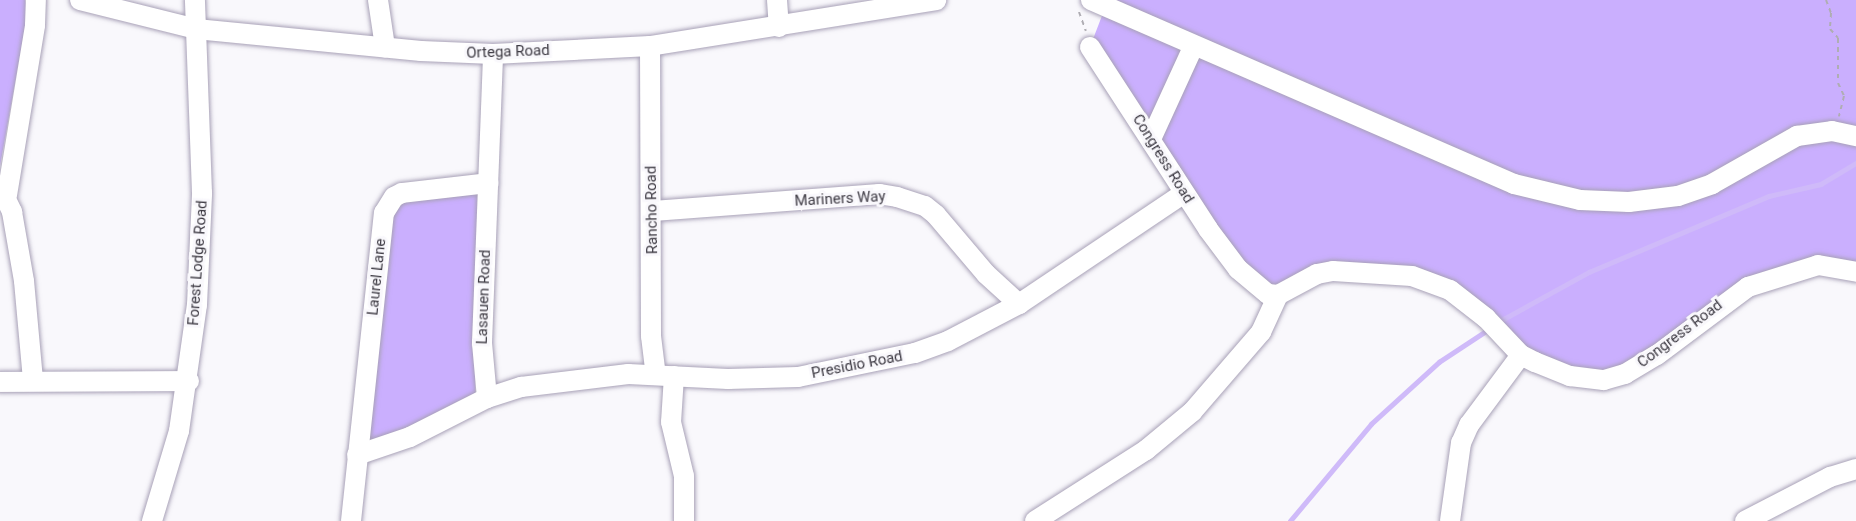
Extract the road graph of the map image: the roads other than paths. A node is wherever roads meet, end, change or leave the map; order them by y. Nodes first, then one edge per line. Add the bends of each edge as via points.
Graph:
1 (36, 0) edge
2 (80, 0) edge
3 (195, 0) edge
4 (378, 0) edge
5 (777, 0) edge
6 (936, 0) edge
7 (1084, 5) edge
8 (779, 27) junction
9 (196, 29) junction
10 (1194, 45) junction
11 (650, 46) junction
12 (1090, 46) road end
13 (385, 47) junction
14 (493, 54) junction
15 (1856, 136) edge
16 (1151, 139) junction
17 (488, 183) junction
18 (3, 191) edge
19 (1184, 193) junction
20 (653, 211) junction
21 (1856, 272) edge
22 (1278, 295) junction
23 (1019, 304) junction
24 (1521, 355) junction
25 (665, 375) junction
26 (33, 379) junction
27 (189, 381) junction
28 (0, 382) edge
29 (487, 398) junction
30 (357, 455) junction
31 (1856, 469) edge
32 (152, 521) edge
33 (351, 521) edge
34 (684, 521) edge
35 (1035, 521) edge
36 (1450, 521) edge
37 (1744, 521) edge

1 - 18 street via 35,25
2 - 9 street, Ortega Road
3 - 9 street, Forest Lodge Road
4 - 13 street
5 - 8 street
6 - 8 street, Ortega Road
7 - 10 street
8 - 11 street, Ortega Road
9 - 13 street, Ortega Road
9 - 27 street, Forest Lodge Road via 202,237
10 - 15 street via 1514,184 1580,200 1629,202 1678,196 1712,184 1779,142 1809,134 1836,132
10 - 16 street
11 - 14 street, Ortega Road
11 - 20 street, Rancho Road
12 - 16 street, Congress Road
13 - 14 street, Ortega Road
14 - 17 street, Lasauen Road
16 - 19 street, Congress Road
17 - 29 street, Lasauen Road via 482,343
17 - 30 street, Laurel Lane via 402,193 388,204
18 - 26 street via 24,281
19 - 22 street, Congress Road via 1238,269 1268,294
19 - 23 street, Presidio Road
20 - 23 street, Mariners Way via 879,194 897,196 925,206 936,215 986,274
20 - 25 street, Rancho Road via 651,336
21 - 24 street, Congress Road via 1818,265 1748,287 1657,355 1625,374 1604,380 1570,376
22 - 24 street, Congress Road via 1317,274 1352,270 1437,283 1477,309
22 - 35 street via 1262,332 1192,412 1146,450
23 - 25 street, Presidio Road via 948,341 865,364 776,378
24 - 36 street via 1469,425 1461,443
25 - 29 street, Presidio Road via 549,383
25 - 34 street, Rancho Road via 672,430 684,476
26 - 27 street
26 - 28 street
27 - 32 street, Forest Lodge Road via 174,456
29 - 30 street via 410,437
30 - 33 street
31 - 37 street via 1830,477

